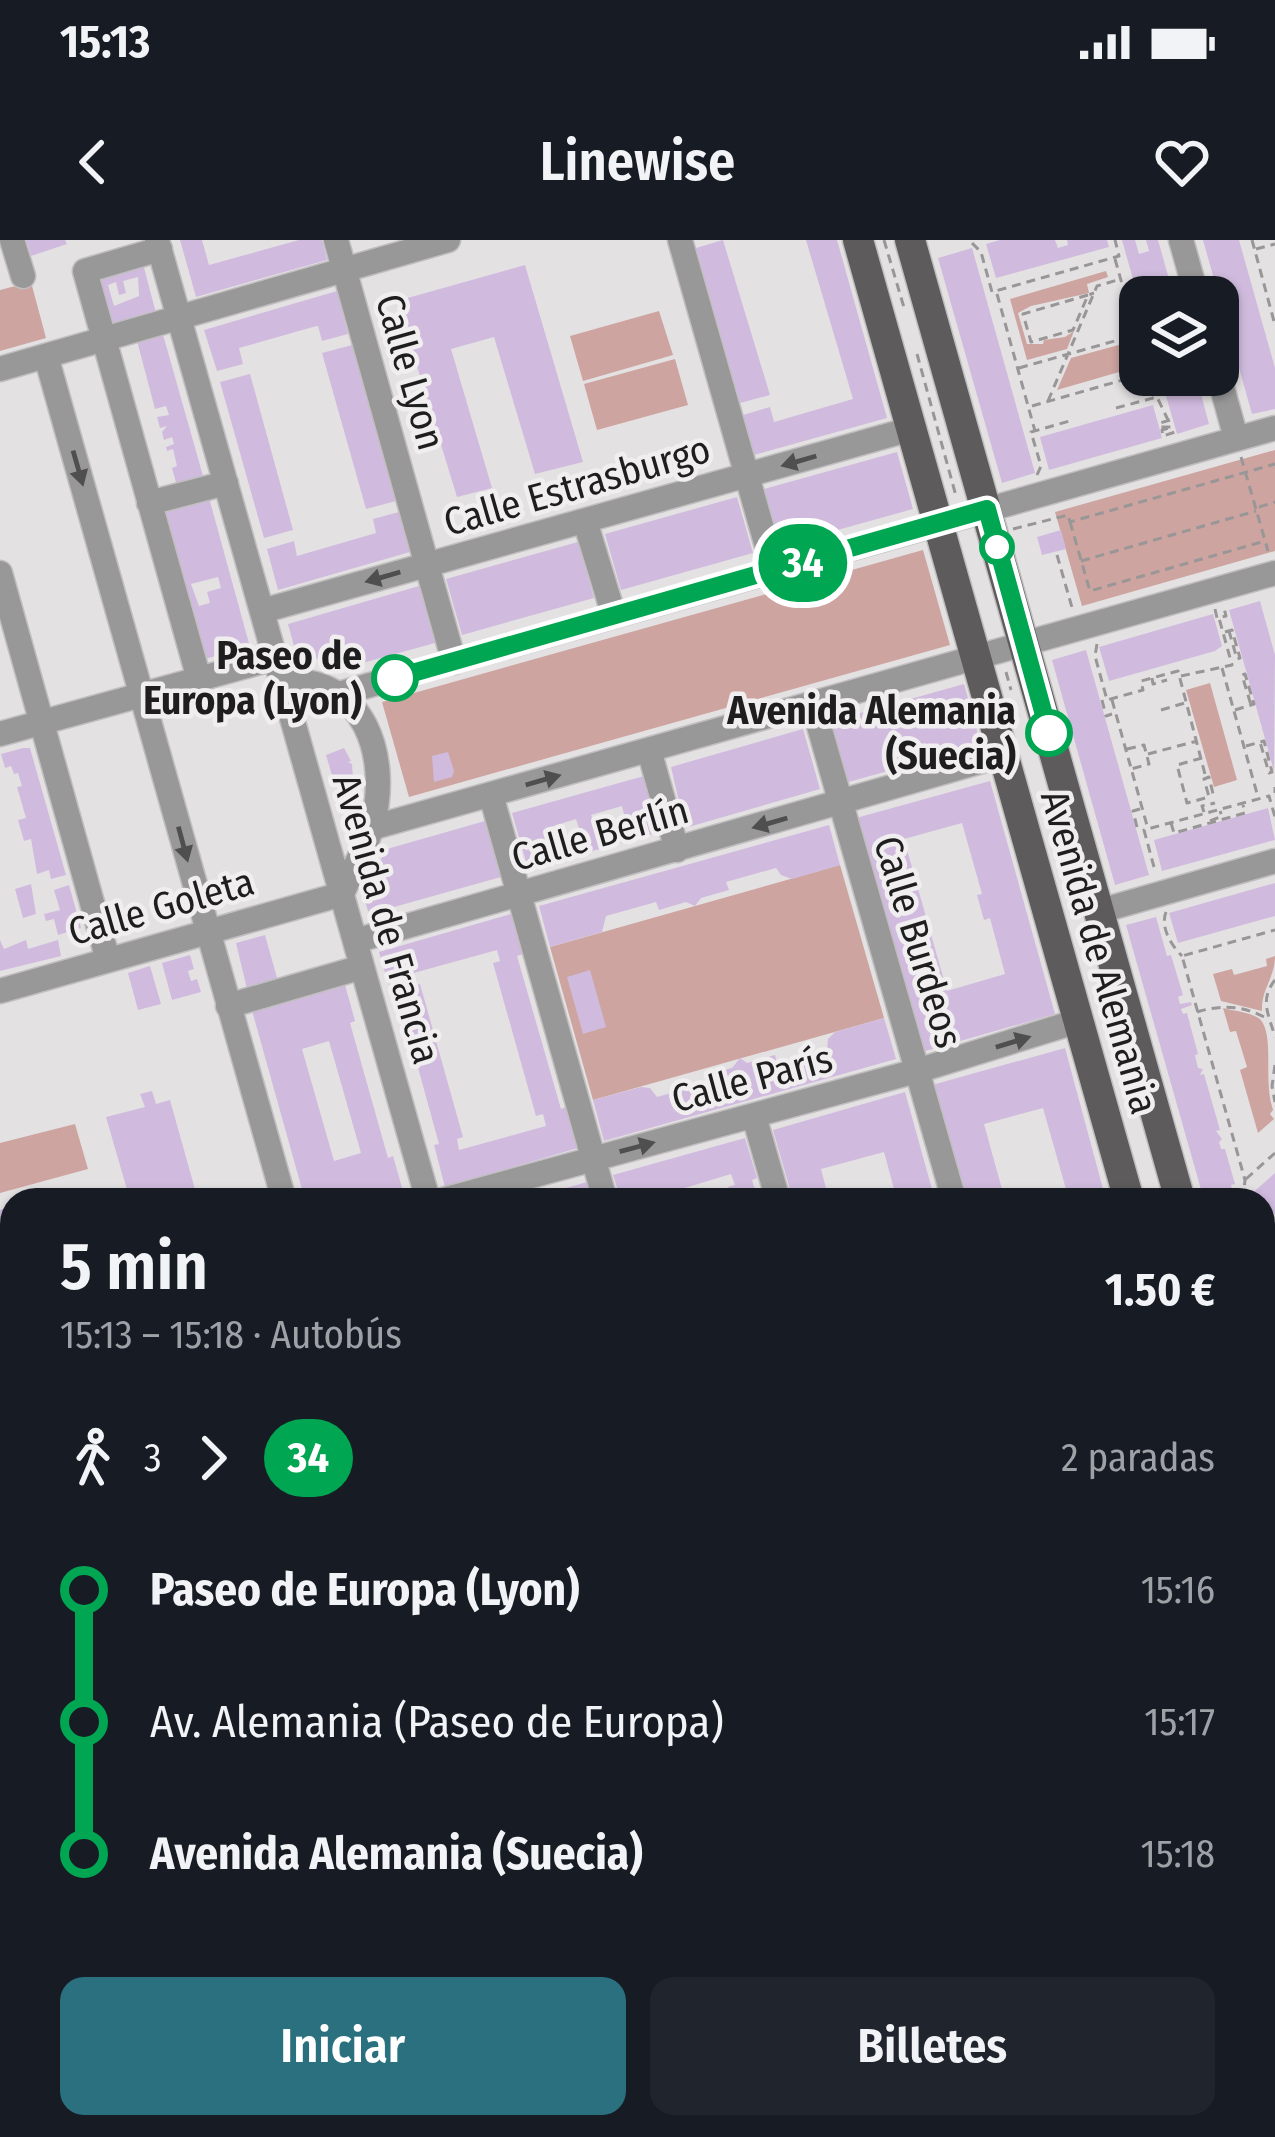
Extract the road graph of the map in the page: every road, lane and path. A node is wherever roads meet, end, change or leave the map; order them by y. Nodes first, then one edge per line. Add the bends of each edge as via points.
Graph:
1 (11, 240) edge
2 (336, 240) edge
3 (448, 240) edge
4 (680, 240) edge
5 (858, 240) edge
6 (1115, 240) edge
7 (1181, 240) edge
8 (1252, 240) edge
9 (907, 241) edge
10 (972, 243) edge
11 (158, 244) edge
12 (1275, 244) edge
13 (1255, 250) junction
14 (1114, 257) junction
15 (344, 269) junction
16 (22, 276) dead end
17 (1120, 276) edge
18 (1191, 276) edge
19 (1119, 280) edge
20 (996, 291) junction
21 (1091, 294) junction
22 (179, 318) junction
23 (1275, 324) edge
24 (909, 325) dead end
25 (1119, 339) edge
26 (104, 340) junction
27 (915, 346) dead end
28 (1068, 354) junction
29 (46, 356) junction
30 (1018, 368) junction
31 (0, 369) edge
32 (1119, 381) edge
33 (1224, 396) edge
34 (1154, 398) joint
35 (1048, 401) junction
36 (1029, 407) junction
37 (1116, 408) dead end
38 (1072, 420) dead end
39 (1172, 428) dead end
40 (1275, 428) edge
41 (911, 429) junction
42 (1035, 431) junction
43 (1238, 446) junction
44 (1275, 464) edge
45 (1246, 472) junction
46 (1037, 473) dead end
47 (747, 476) junction
48 (226, 483) junction
49 (957, 497) dead end
50 (1275, 502) edge
51 (149, 503) junction
52 (987, 509) junction
53 (1256, 509) junction
54 (585, 521) junction
55 (1070, 521) junction
56 (938, 524) junction
57 (1275, 529) edge
58 (1011, 530) dead end
59 (1263, 532) junction
60 (1265, 541) junction
61 (1057, 555) dead end
62 (1081, 561) junction
63 (426, 566) junction
64 (1274, 570) edge
65 (774, 571) junction
66 (0, 573) edge
67 (1224, 606) dead end
68 (1072, 609) dead end
69 (1215, 609) dead end
70 (262, 611) junction
71 (614, 616) junction
72 (1219, 617) junction
73 (1097, 642) dead end
74 (1018, 657) junction
75 (454, 662) junction
76 (984, 666) junction
77 (1222, 668) junction
78 (279, 670) junction
79 (1180, 676) junction
80 (1151, 678) junction
81 (199, 679) junction
82 (1167, 680) dead end
83 (342, 693) junction
84 (143, 694) junction
85 (1111, 698) junction
86 (1102, 700) dead end
87 (1186, 703) junction
88 (813, 704) junction
89 (1250, 705) dead end
90 (1161, 710) dead end
91 (1234, 710) junction
92 (1115, 713) junction
93 (42, 722) junction
94 (0, 734) edge
95 (1198, 740) junction
96 (1260, 742) dead end
97 (1244, 746) junction
98 (1125, 749) junction
99 (650, 750) junction
100 (1146, 754) junction
101 (1004, 755) junction
102 (1202, 758) junction
103 (1131, 769) junction
104 (1206, 778) junction
105 (1213, 794) dead end
106 (491, 795) junction
107 (1259, 799) junction
108 (1215, 803) dead end
109 (1242, 803) junction
110 (839, 804) junction
111 (1142, 808) junction
112 (1220, 809) junction
113 (1204, 814) junction
114 (1275, 817) edge
115 (1171, 823) junction
116 (1210, 823) junction
117 (1137, 827) dead end
118 (371, 828) junction
119 (1148, 829) junction
120 (677, 850) junction
121 (1275, 861) edge
122 (1154, 869) dead end
123 (342, 894) junction
124 (518, 895) junction
125 (1100, 911) junction
126 (1167, 914) dead end
127 (1275, 930) edge
128 (206, 931) junction
129 (355, 940) junction
130 (1182, 956) junction
131 (108, 960) junction
132 (362, 967) junction
133 (1275, 980) edge
134 (0, 991) edge
135 (1195, 1003) junction
136 (1185, 1005) dead end
137 (228, 1006) junction
138 (1197, 1012) junction
139 (1268, 1019) junction
140 (1078, 1022) junction
141 (1275, 1037) edge
142 (1275, 1065) edge
143 (1213, 1066) junction
144 (1203, 1069) dead end
145 (920, 1070) junction
146 (1275, 1102) edge
147 (754, 1116) junction
148 (1233, 1136) junction
149 (1222, 1139) dead end
150 (1275, 1153) edge
151 (593, 1159) junction
152 (1245, 1180) junction
153 (281, 1188) edge
154 (425, 1188) edge
155 (487, 1188) edge
156 (601, 1188) edge
157 (775, 1188) edge
158 (951, 1188) edge
159 (1126, 1188) edge
160 (1177, 1188) edge
161 (1243, 1188) edge

1 - 16 street
2 - 15 street, Calle Lyon
3 - 15 street
4 - 47 street
5 - 41 main road, Avenida de Alemania
6 - 14 path
7 - 18 street
8 - 13 path
9 - 24 path
9 - 52 main road, Avenida de Alemania
10 - 20 path
11 - 22 street, Avenida de Francia
11 - 26 street via 85,271
12 - 13 path
13 - 23 path
14 - 17 path
14 - 20 path
15 - 22 street
15 - 63 street, Calle Lyon
19 - 21 path
20 - 30 path
21 - 21 path via 1023,314 1031,342 1072,330
21 - 28 path
22 - 26 street
22 - 48 street, Avenida de Francia
25 - 28 path
26 - 29 street
26 - 51 street
27 - 49 path
28 - 30 path
28 - 35 path
29 - 31 street
29 -> 84 street
30 - 36 path
32 - 35 path
33 - 43 street
34 - 37 path
34 - 39 path
35 - 36 path
36 - 42 path
38 - 42 path
40 - 43 street
41 -> 47 street, Calle Estrasburgo
41 - 56 main road, Avenida de Alemania
42 - 46 path
43 - 45 path
43 - 52 street
44 - 45 path
45 - 53 path
45 - 55 path
47 - 54 street, Calle Estrasburgo
47 - 65 street
48 - 51 street
48 - 70 street, Avenida de Francia
50 - 53 path
51 - 81 street
52 - 56 street
52 - 74 main road, Avenida de Alemania
53 - 59 path
53 - 62 path
54 - 63 street, Calle Estrasburgo
54 - 71 street
55 - 58 path via 1068,515
55 - 62 path
56 - 65 street
56 - 76 main road, Avenida de Alemania
57 - 59 path
59 - 60 path
60 - 62 path via 1090,591
60 - 64 path
61 - 68 path
63 -> 70 street, Calle Estrasburgo
63 - 75 street, Calle Lyon
64 - 74 street
65 - 71 street
66 - 93 street
67 - 72 path
69 - 72 path
70 - 78 street, Avenida de Francia
71 - 75 street
72 - 77 path via 1232,664
73 - 85 path
74 - 76 street
74 - 76 path
74 - 125 main road, Avenida de Alemania
75 - 83 street
76 - 88 street
76 - 101 main road, Avenida de Alemania
77 - 79 path
77 - 91 path
78 - 81 street
78 - 83 street
78 - 123 street, Avenida de Francia
79 - 80 path
79 - 87 path
80 - 82 path
80 - 85 path via 1141,681 1143,690
81 - 84 street
83 - 118 street via 359,716 379,780
84 - 93 street
84 -> 128 street
85 - 92 path
86 - 92 path via 1106,716
87 - 90 path
87 - 95 path
88 - 99 street
88 - 110 street, Calle Burdeos
89 - 91 path
91 - 97 path
92 - 98 path
93 - 94 street
93 - 131 street
95 - 100 path
95 - 102 path
96 - 97 path
97 - 107 path
98 - 100 path via 1144,745
98 - 103 path
106 -> 99 street
99 - 120 street
100 - 103 path via 1149,764
101 - 110 street, Calle Berlín
101 - 140 main road, Avenida de Alemania
102 - 104 path
102 - 104 path via 1177,765 1187,803 1209,797
103 - 111 path
104 - 105 path
106 - 118 street
106 - 124 street
107 - 109 path
107 - 114 path via 1269,796
108 - 113 path via 1202,806
109 - 112 path
109 - 116 path via 1245,813
110 -> 120 street, Calle Berlín
110 - 145 street, Calle Burdeos
111 - 117 path via 1133,811
111 - 119 path
112 - 113 path
112 - 116 path
113 - 115 path
115 - 116 path via 1174,833
115 - 119 path
118 - 123 street
119 - 122 path
120 - 124 street, Calle Berlín
121 - 125 street
123 - 128 street, Calle Goleta
123 - 129 street, Avenida de Francia
124 - 129 street, Calle Berlín
124 - 151 street
125 - 160 main road, Avenida de Alemania
126 - 130 path via 1170,947
127 - 130 path
128 - 131 street, Calle Goleta
128 - 137 street
129 - 132 street, Avenida de Francia
130 - 135 path
131 - 134 street, Calle Goleta
132 - 137 street
132 - 154 street, Avenida de Francia
133 - 139 path
135 - 136 path
135 - 138 path
137 - 153 street
138 - 139 path via 1224,1005
138 - 143 path
139 - 141 path
145 -> 140 street, Calle París
140 - 159 main road, Avenida de Alemania
142 - 146 path
143 - 144 path
143 - 148 path
145 - 147 street, Calle París
145 - 158 street, Calle Burdeos
151 -> 147 street, Calle París
147 - 157 street
148 - 149 path
148 - 152 path
150 - 152 path
151 - 155 street, Calle París
151 - 156 street
152 - 161 path

